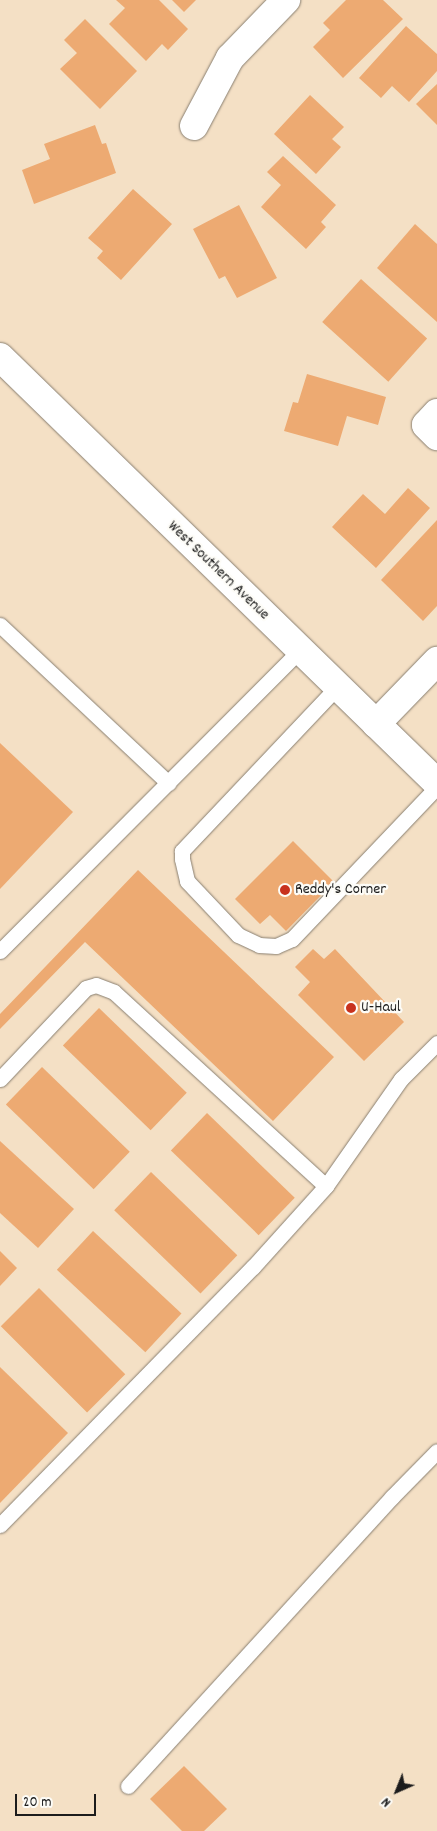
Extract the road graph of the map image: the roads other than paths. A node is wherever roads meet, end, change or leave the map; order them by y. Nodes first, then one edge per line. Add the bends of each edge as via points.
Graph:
1 (286, 0) edge
2 (194, 126) dead end
3 (0, 358) edge
4 (0, 625) edge
5 (300, 650) junction
6 (437, 660) edge
7 (337, 686) junction
8 (376, 724) junction
9 (168, 783) junction
10 (437, 783) edge
11 (437, 787) edge
12 (0, 951) edge
13 (437, 1043) edge
14 (0, 1079) edge
15 (326, 1186) junction
16 (437, 1451) edge
17 (0, 1525) edge
18 (128, 1786) dead end

1 - 2 main road via 230,58
3 - 5 main road, West Southern Avenue
4 - 9 lane
5 - 7 main road, West Southern Avenue
5 - 9 lane
6 - 8 main road
7 - 8 main road, West Southern Avenue
7 - 11 lane via 182,851 187,881 228,925 238,935 258,945 276,946 292,939
8 - 10 main road, West Southern Avenue
9 - 12 lane
13 - 15 lane via 401,1079
14 - 15 lane via 86,988 96,985 114,992
15 - 17 lane via 253,1267
16 - 18 lane via 392,1496

